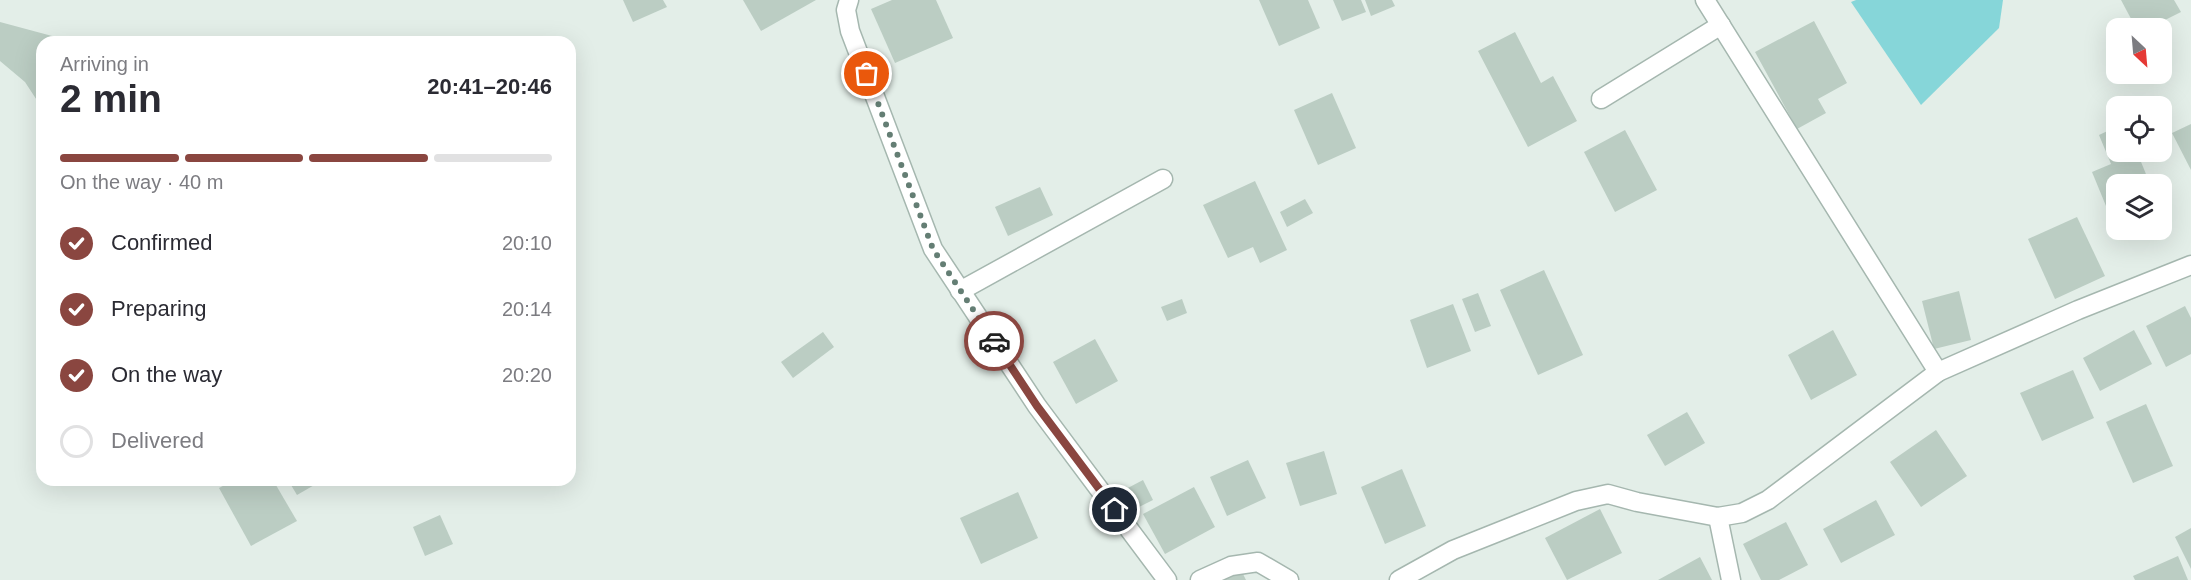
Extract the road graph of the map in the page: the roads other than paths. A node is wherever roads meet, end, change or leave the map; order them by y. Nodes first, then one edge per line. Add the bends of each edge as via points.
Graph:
1 (849, 0) edge
2 (1705, 0) edge
3 (1721, 25) junction
4 (1601, 99) dead end
5 (1163, 179) dead end
6 (2190, 267) edge
7 (960, 291) junction
8 (1938, 372) junction
9 (1718, 517) junction
10 (1167, 580) edge
11 (1200, 580) edge
12 (1289, 580) edge
13 (1398, 580) edge
14 (1731, 580) edge

1 - 7 street via 846,10 850,31 933,249
2 - 3 street
3 - 4 street
3 - 8 street
5 - 7 street
6 - 8 street via 2078,310
7 - 10 street via 1037,406
8 - 9 street via 1768,500 1742,513
9 - 13 street via 1608,494 1597,496 1453,550
9 - 14 street
11 - 12 street via 1231,566 1258,562

